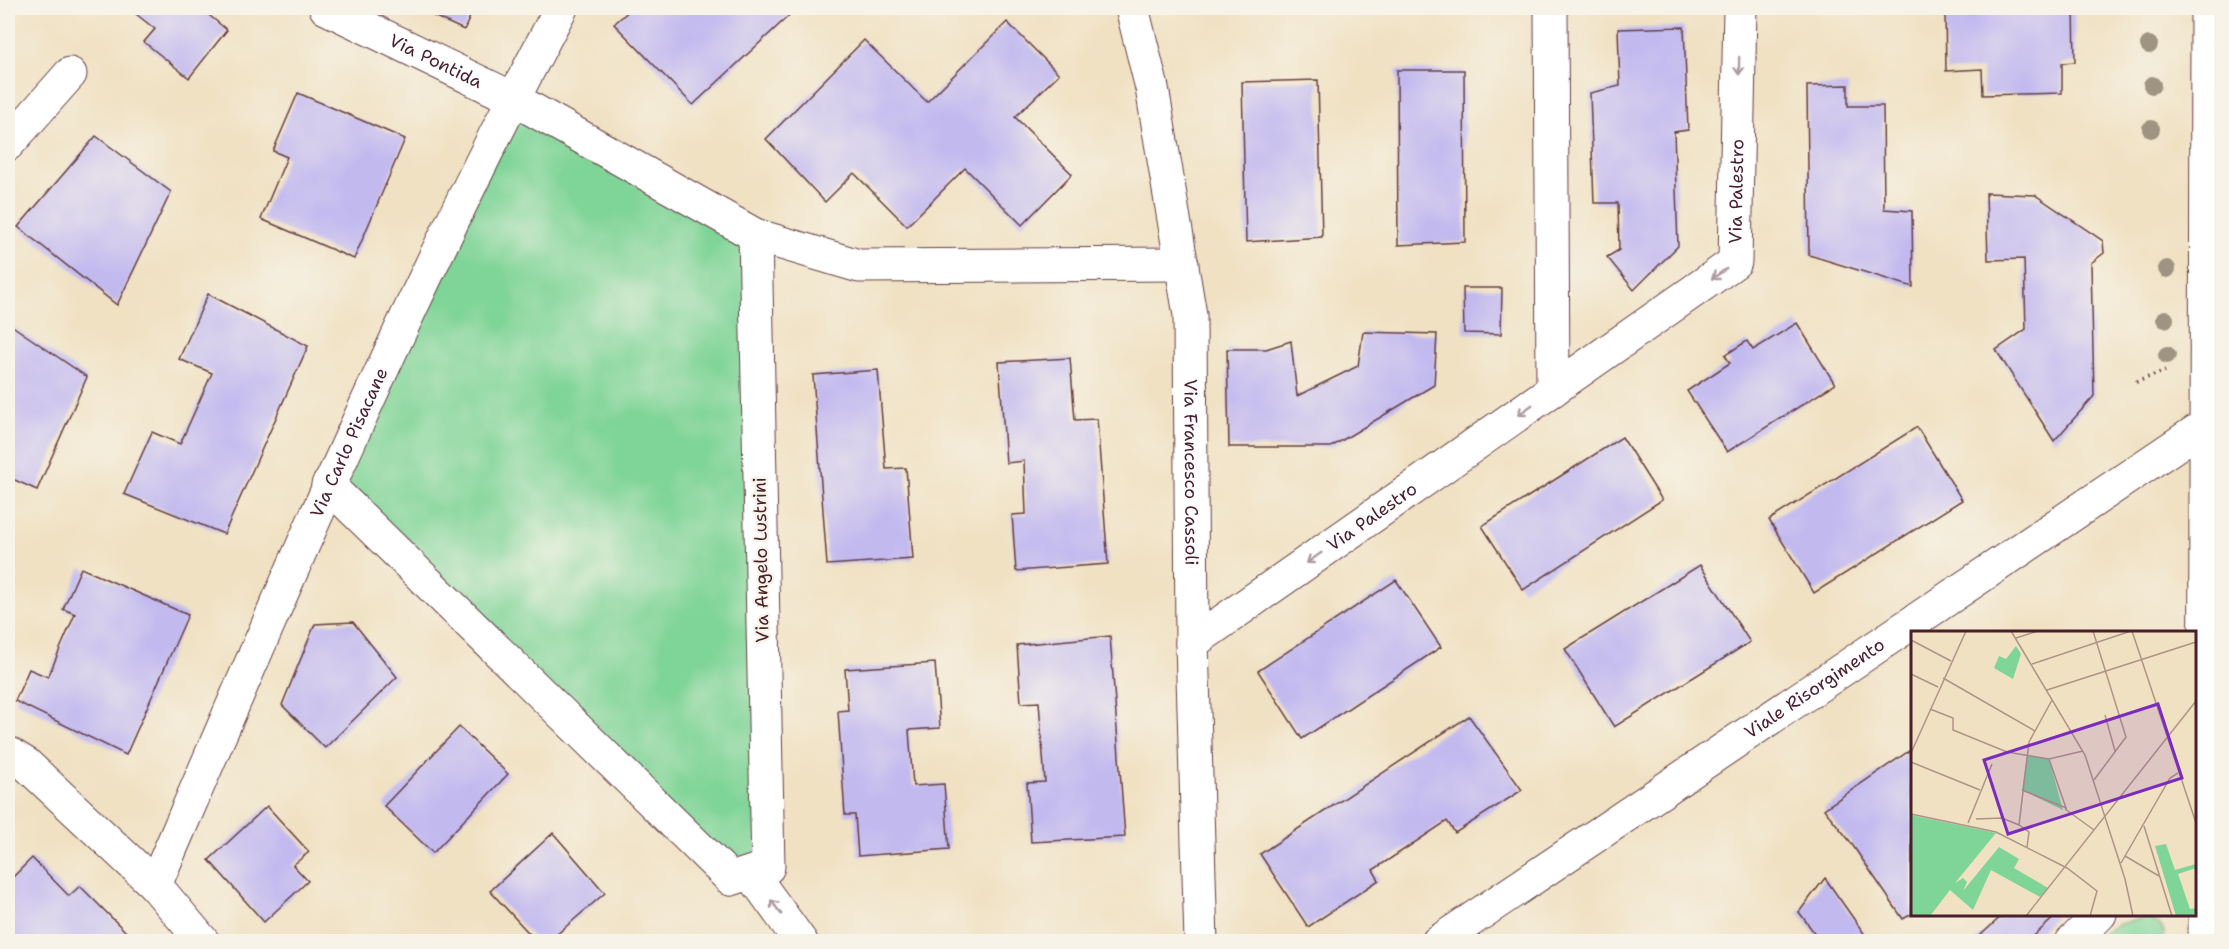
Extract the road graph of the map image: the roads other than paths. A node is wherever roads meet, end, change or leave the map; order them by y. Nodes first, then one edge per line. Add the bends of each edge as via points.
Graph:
1 (326, 8) edge
2 (561, 8) edge
3 (1132, 8) edge
4 (1551, 8) edge
5 (1740, 8) edge
6 (2207, 8) edge
7 (70, 74) dead end
8 (512, 98) junction
9 (8, 144) edge
10 (755, 235) junction
11 (1182, 264) junction
12 (1553, 390) junction
13 (2213, 420) edge
14 (328, 485) junction
15 (1192, 643) junction
16 (8, 753) edge
17 (750, 873) junction
18 (155, 885) junction
19 (2200, 885) edge
20 (2099, 916) edge
21 (203, 942) edge
22 (801, 942) edge
23 (1201, 942) edge
24 (1438, 942) edge
25 (2072, 942) edge
26 (2205, 942) edge

1 - 8 street, Via Pontida
2 - 8 street, Via Carlo Pisacane
3 - 11 street, Via Francesco Cassoli via 1152,88
4 - 12 street
5 -> 12 street, Via Palestro via 1735,262
6 - 13 street
7 - 9 street
8 - 10 street
8 - 14 street, Via Carlo Pisacane
10 - 11 street via 859,266
10 - 17 street, Via Angelo Lustrini via 768,867
11 - 15 street, Via Francesco Cassoli via 1190,315
12 -> 15 street, Via Palestro
13 - 19 street
13 - 24 street, Viale Risorgimento
14 - 17 street via 731,879
14 - 18 street, Via Carlo Pisacane
15 - 23 street, Via Francesco Cassoli
16 - 18 street via 26,764
22 -> 17 street
18 - 21 street
19 - 26 street
20 - 25 street

